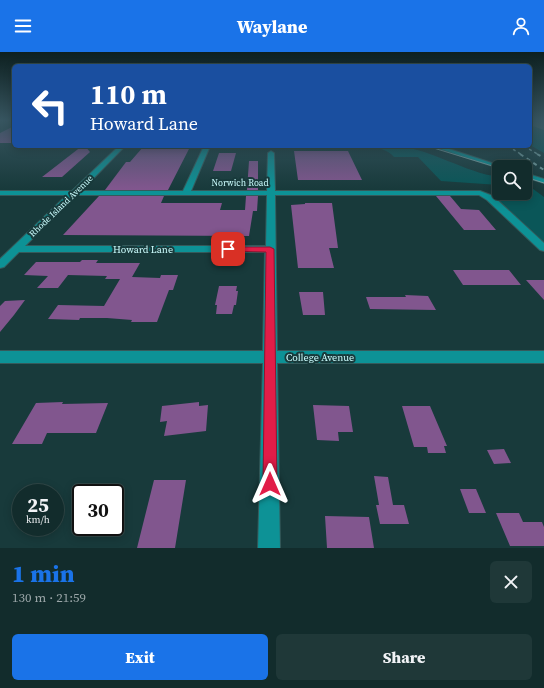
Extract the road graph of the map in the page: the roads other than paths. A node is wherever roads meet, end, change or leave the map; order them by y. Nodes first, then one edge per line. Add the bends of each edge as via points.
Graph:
1 (120, 148) edge
2 (206, 148) edge
3 (440, 148) edge
4 (271, 153) dead end
5 (492, 164) edge
6 (532, 177) edge
7 (544, 181) edge
8 (0, 193) edge
9 (75, 193) junction
10 (186, 193) junction
11 (270, 193) junction
12 (544, 248) edge
13 (16, 249) junction
14 (270, 249) junction
15 (0, 265) edge
16 (0, 357) edge
17 (271, 357) junction
18 (544, 357) edge
19 (269, 548) edge

1 - 9 street, Rhode Island Avenue
2 - 10 street
3 - 5 street
4 - 11 street
6 - 7 street
8 - 9 street, Norwich Road
9 - 10 street, Norwich Road
9 - 13 street, Rhode Island Avenue
10 - 11 street, Norwich Road
11 - 12 street, Norwich Road via 480,193 490,198
11 - 14 street
13 - 14 street, Howard Lane
13 - 15 street, Rhode Island Avenue
14 - 17 street
16 - 17 street, College Avenue
17 - 18 street, College Avenue
17 - 19 street

